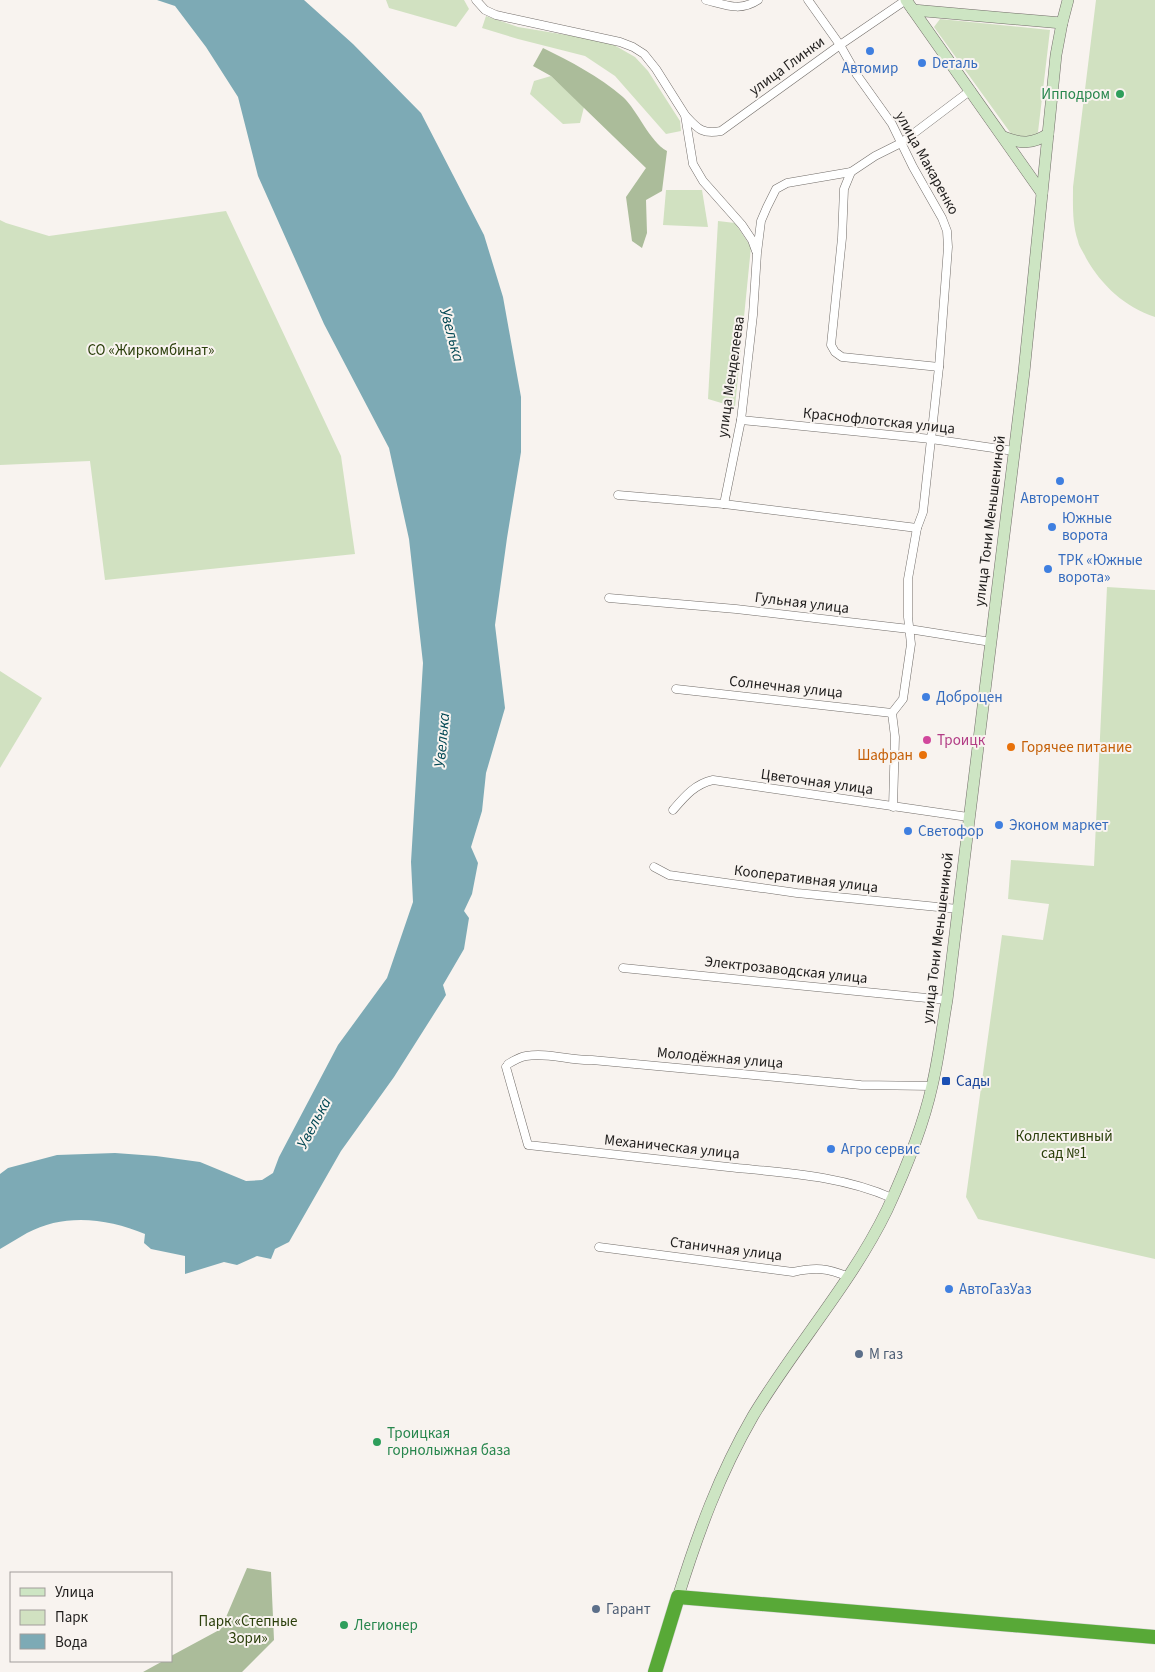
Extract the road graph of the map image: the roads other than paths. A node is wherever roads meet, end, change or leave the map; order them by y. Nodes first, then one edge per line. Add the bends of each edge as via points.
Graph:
1 (476, 0) edge
2 (706, 0) edge
3 (758, 0) edge
4 (808, 0) edge
5 (1068, 0) edge
6 (909, 4) edge
7 (1062, 23) junction
8 (840, 44) junction
9 (971, 90) junction
10 (685, 115) junction
11 (1048, 134) junction
12 (1004, 137) junction
13 (902, 143) junction
14 (850, 172) junction
15 (1042, 193) junction
16 (757, 253) junction
17 (940, 367) junction
18 (741, 420) junction
19 (931, 439) junction
20 (1014, 450) junction
21 (618, 494) dead end
22 (724, 504) junction
23 (917, 528) junction
24 (609, 598) dead end
25 (909, 630) junction
26 (990, 642) junction
27 (676, 689) dead end
28 (892, 713) junction
29 (893, 807) junction
30 (673, 810) dead end
31 (968, 817) junction
32 (654, 867) dead end
33 (958, 909) junction
34 (623, 968) dead end
35 (947, 1000) junction
36 (507, 1066) joint
37 (932, 1086) junction
38 (892, 1198) junction
39 (599, 1247) dead end
40 (849, 1277) junction
41 (678, 1598) junction
42 (1155, 1637) edge
43 (655, 1672) edge

1 - 10 street, улица Менделеева via 485,10 496,15 633,47 644,54 656,69
2 - 3 street via 734,7 749,6
4 - 8 street, улица Макаренко
5 - 7 main road, улица Тони Меньшениной
6 - 7 main road
6 - 8 street, улица Глинки
6 - 9 main road
7 - 11 main road, улица Тони Меньшениной
8 - 10 street, улица Глинки via 721,131 702,131
8 - 13 street, улица Макаренко
9 - 12 main road
9 - 13 street
10 - 16 street, улица Менделеева via 693,164 703,181 742,225
11 - 12 main road via 1031,142
11 - 15 main road, улица Тони Меньшениной
12 - 15 main road
13 - 14 street
13 - 17 street, улица Макаренко via 947,231
14 - 16 street, улица Менделеева via 787,182 776,189 761,221
14 - 17 street via 844,189 831,345 842,356
15 - 20 main road, улица Тони Меньшениной
16 - 18 street, улица Менделеева via 754,315
17 - 19 street, улица Макаренко
18 - 19 street, Краснофлотская улица
18 - 22 street, улица Менделеева
19 - 20 street, Краснофлотская улица
19 - 23 street, улица Макаренко via 923,512
20 - 26 main road, улица Тони Меньшениной
21 - 22 street
22 - 23 street
23 - 25 street, улица Макаренко via 908,579
24 - 25 street, Гульная улица via 736,608
25 - 26 street, Гульная улица
25 - 28 street, улица Макаренко via 911,644 903,699
26 - 31 main road, улица Тони Меньшениной
27 - 28 street, Солнечная улица
28 - 29 street via 895,737
29 - 30 street, Цветочная улица via 713,780 702,782
29 - 31 street, Цветочная улица
31 - 33 main road, улица Тони Меньшениной
32 - 33 street, Кооперативная улица via 669,875 796,893
33 - 35 main road, улица Тони Меньшениной
34 - 35 street, Электрозаводская улица
35 - 37 main road, улица Тони Меньшениной
36 - 37 street, Молодёжная улица via 524,1056 543,1055 861,1085
36 - 38 street, Механическая улица via 528,1145 810,1176 858,1185
37 - 38 main road, улица Тони Меньшениной
38 - 40 main road, улица Тони Меньшениной
39 - 40 street, Станичная улица via 793,1272 816,1268
40 - 41 main road, улица Тони Меньшениной via 753,1416 713,1495
41 - 42 highway
41 - 43 highway

